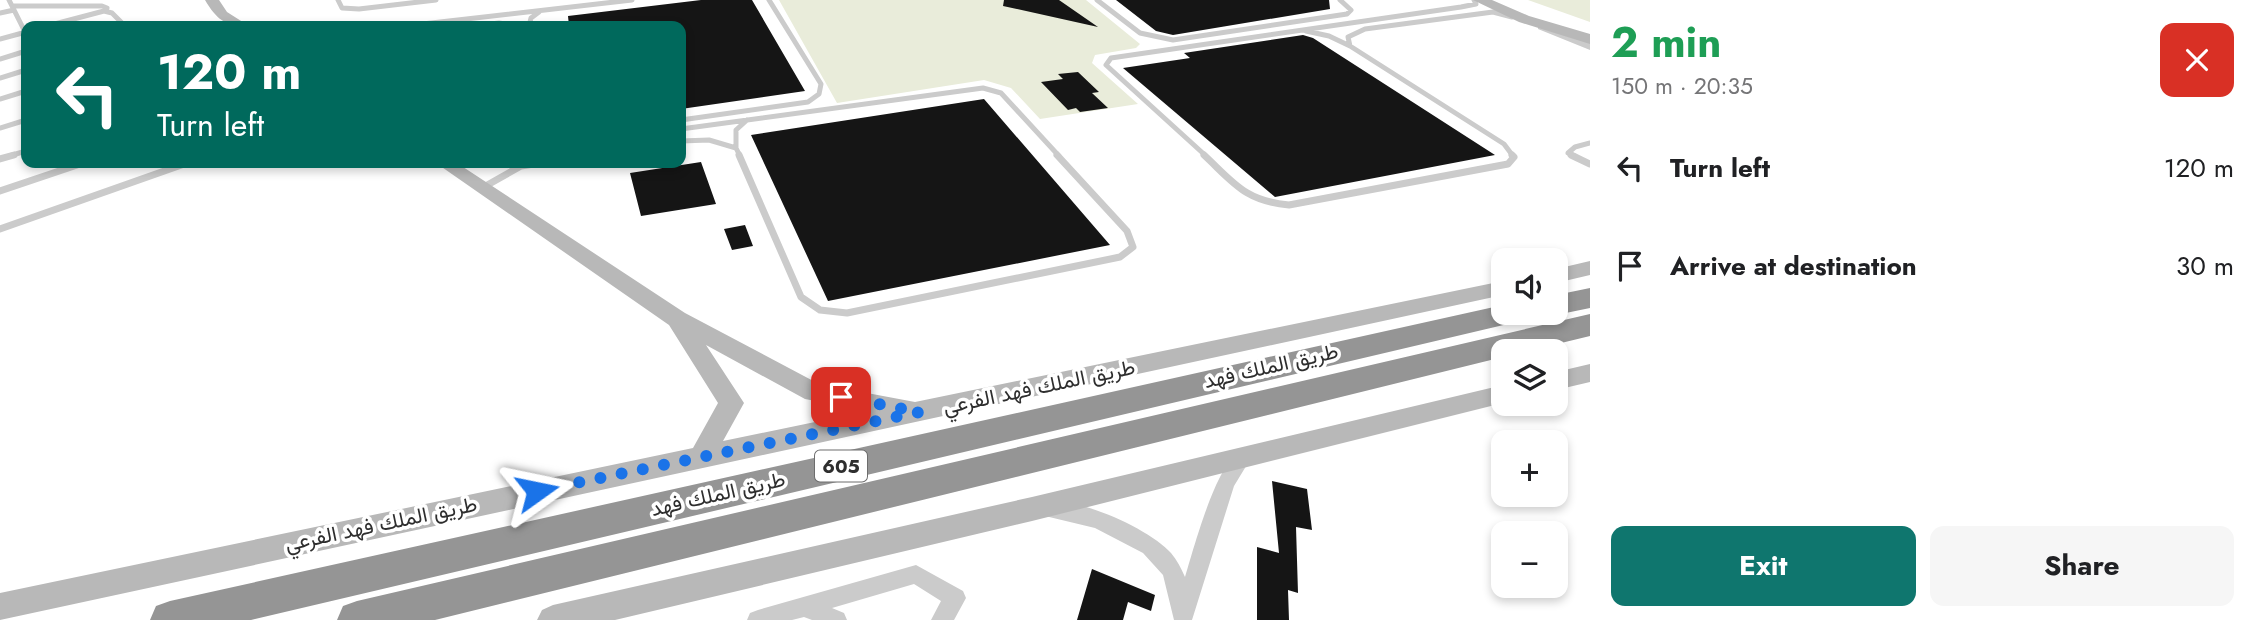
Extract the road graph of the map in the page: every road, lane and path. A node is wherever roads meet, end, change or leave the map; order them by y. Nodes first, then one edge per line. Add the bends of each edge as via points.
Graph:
1 (231, 0) edge
2 (338, 0) edge
3 (436, 0) edge
4 (632, 0) edge
5 (769, 0) edge
6 (1097, 0) edge
7 (1340, 0) edge
8 (1474, 0) edge
9 (1480, 0) edge
10 (1509, 0) edge
11 (209, 2) edge
12 (12, 5) edge
13 (541, 10) junction
14 (104, 11) junction
15 (0, 13) edge
16 (1524, 19) junction
17 (66, 21) edge
18 (118, 21) edge
19 (234, 21) edge
20 (242, 21) edge
21 (448, 21) edge
22 (530, 21) edge
23 (21, 22) edge
24 (1590, 28) edge
25 (1301, 30) junction
26 (21, 33) edge
27 (0, 39) edge
28 (1590, 39) edge
29 (1350, 46) junction
30 (1590, 47) edge
31 (21, 53) edge
32 (0, 59) edge
33 (21, 72) edge
34 (0, 78) edge
35 (21, 93) edge
36 (0, 99) edge
37 (686, 119) edge
38 (747, 120) junction
39 (21, 122) edge
40 (0, 128) edge
41 (686, 128) edge
42 (686, 140) edge
43 (1590, 144) edge
44 (736, 148) junction
45 (21, 153) edge
46 (0, 159) edge
47 (1590, 164) edge
48 (68, 168) edge
49 (173, 168) edge
50 (453, 168) edge
51 (517, 168) edge
52 (482, 188) junction
53 (0, 191) edge
54 (0, 229) edge
55 (1590, 268) edge
56 (1568, 273) edge
57 (1491, 291) edge
58 (1590, 298) edge
59 (1568, 303) edge
60 (1491, 317) edge
61 (677, 319) junction
62 (1590, 326) edge
63 (1590, 373) edge
64 (1568, 378) edge
65 (1491, 397) edge
66 (920, 412) junction
67 (701, 458) junction
68 (1242, 458) junction
69 (1032, 509) junction
70 (0, 607) edge
71 (804, 607) junction
72 (1182, 618) edge
73 (170, 620) edge
74 (357, 620) edge
75 (553, 620) edge
76 (758, 620) edge
77 (836, 620) edge
78 (942, 620) edge

1 - 20 main road
2 - 3 lane via 342,8 359,9
4 - 13 lane
5 - 37 lane via 821,84 819,94 808,102
6 - 7 lane via 1153,40 1347,14 1351,10
8 - 25 lane via 1476,4 1461,7
9 - 16 main road
10 - 24 main road
11 - 19 main road
12 - 14 lane via 102,6 107,8
12 - 15 lane
12 - 23 lane
13 - 21 lane
13 - 22 lane
14 - 17 lane
14 - 18 lane
16 - 28 main road
16 - 29 lane via 1493,12 1365,29 1348,37
16 - 30 street
25 - 29 lane
25 - 29 lane via 1111,58 1107,65 1249,196 1267,204 1289,205 1508,164 1514,157 1504,144
26 - 27 lane
31 - 32 lane
33 - 34 lane
35 - 36 lane
38 - 41 lane
38 - 44 lane via 736,130
38 - 44 lane via 958,89 1001,93 1127,231 1133,247 1120,257 847,313 820,310 801,298
39 - 40 lane
42 - 44 lane via 718,141
43 - 47 lane via 1569,153
45 - 46 lane
48 - 53 lane
49 - 54 lane
50 - 52 main road
51 - 52 lane
52 - 61 main road
55 - 56 main road
57 - 66 main road, طريق الملك فهد الفرعي
58 - 59 highway
60 - 73 highway, طريق الملك فهد / 605
61 - 66 main road via 814,393
61 - 67 main road via 731,404
62 - 74 highway, طريق الملك فهد / 605
63 - 64 main road
65 - 68 main road
66 - 67 main road, طريق الملك فهد الفرعي
67 - 70 main road, طريق الملك فهد الفرعي
68 - 69 main road
68 - 72 street via 1225,484
69 - 72 street via 1071,510 1157,551 1172,569
69 - 75 main road
71 - 76 street
71 - 77 street
71 - 78 street via 916,574 955,598

